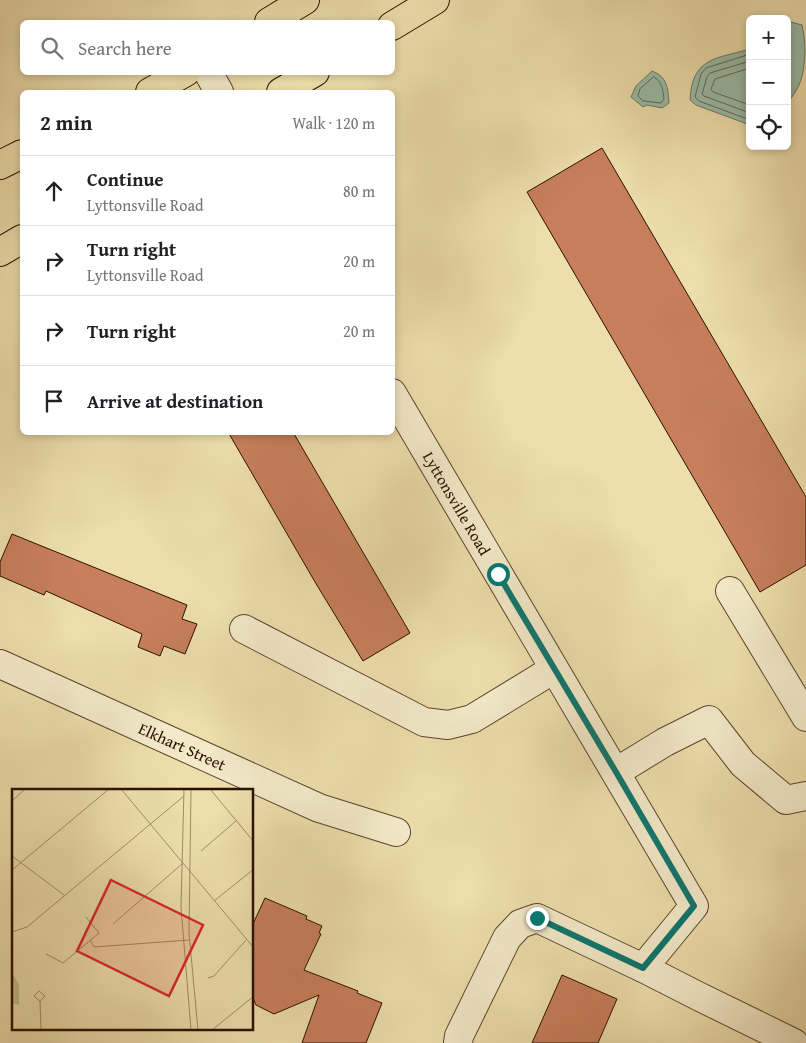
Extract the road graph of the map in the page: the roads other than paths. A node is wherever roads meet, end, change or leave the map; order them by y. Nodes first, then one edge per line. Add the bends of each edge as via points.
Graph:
1 (306, 0) edge
2 (435, 0) edge
3 (272, 20) edge
4 (395, 24) edge
5 (181, 75) edge
6 (210, 75) edge
7 (310, 75) edge
8 (154, 90) edge
9 (218, 90) edge
10 (284, 90) edge
11 (20, 155) edge
12 (0, 165) edge
13 (20, 240) edge
14 (0, 252) edge
15 (395, 397) edge
16 (730, 591) dead end
17 (244, 629) dead end
18 (0, 664) edge
19 (554, 669) junction
20 (806, 717) edge
21 (616, 772) junction
22 (806, 796) edge
23 (396, 832) dead end
24 (643, 968) junction
25 (458, 1043) edge
26 (794, 1043) edge

1 - 3 main road
2 - 4 main road
5 - 8 main road
6 - 9 street
7 - 10 main road
11 - 12 main road
13 - 14 main road
15 - 19 street, Lyttonsville Road
16 - 20 street
17 - 19 street via 424,722 448,726 472,719
18 - 23 street, Elkhart Street via 319,808
19 - 21 street, Lyttonsville Road
21 - 22 street via 709,720 743,764 786,800
21 - 24 street, Lyttonsville Road via 694,906
24 - 25 street via 537,918 520,924 507,938
24 - 26 street

